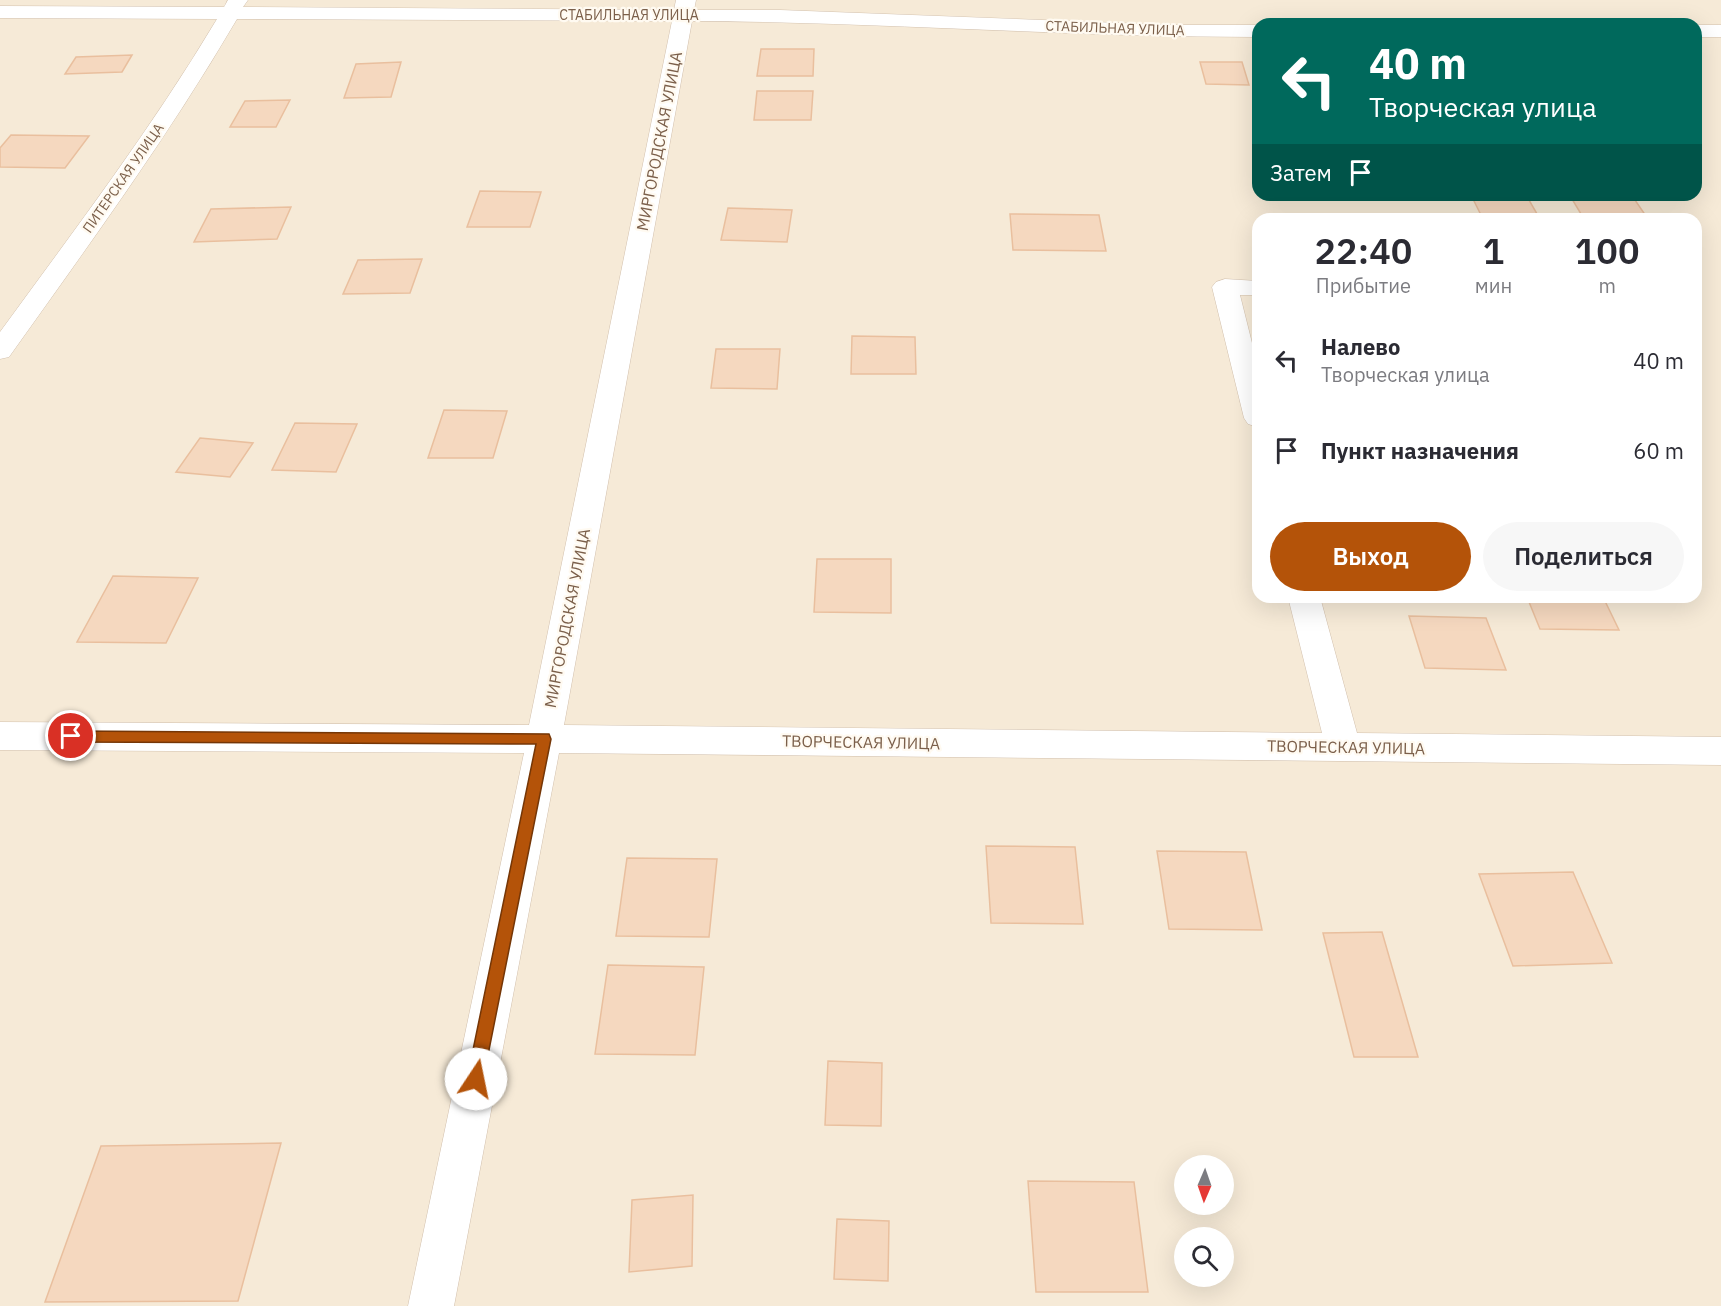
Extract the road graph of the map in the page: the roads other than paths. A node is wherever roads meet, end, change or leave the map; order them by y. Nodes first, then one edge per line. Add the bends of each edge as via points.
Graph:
1 (232, 7) edge
2 (684, 8) edge
3 (0, 12) edge
4 (1252, 31) edge
5 (1702, 31) edge
6 (1721, 31) edge
7 (1252, 288) edge
8 (0, 351) edge
9 (1252, 394) edge
10 (1307, 603) edge
11 (0, 736) edge
12 (544, 739) junction
13 (1343, 747) junction
14 (1721, 751) edge
15 (431, 1306) edge

1 - 2 street, СТАБИЛЬНАЯ УЛИЦА
1 - 3 street, СТАБИЛЬНАЯ УЛИЦА
1 - 8 street, ПИТЕРСКАЯ УЛИЦА via 192,78 143,152
2 - 4 street, СТАБИЛЬНАЯ УЛИЦА via 1172,31
2 - 12 street, МИРГОРОДСКАЯ УЛИЦА
5 - 6 street
7 - 9 street via 1225,287
10 - 13 street
11 - 12 street, ТВОРЧЕСКАЯ УЛИЦА
12 - 13 street, ТВОРЧЕСКАЯ УЛИЦА
12 - 15 street, МИРГОРОДСКАЯ УЛИЦА
13 - 14 street, ТВОРЧЕСКАЯ УЛИЦА

